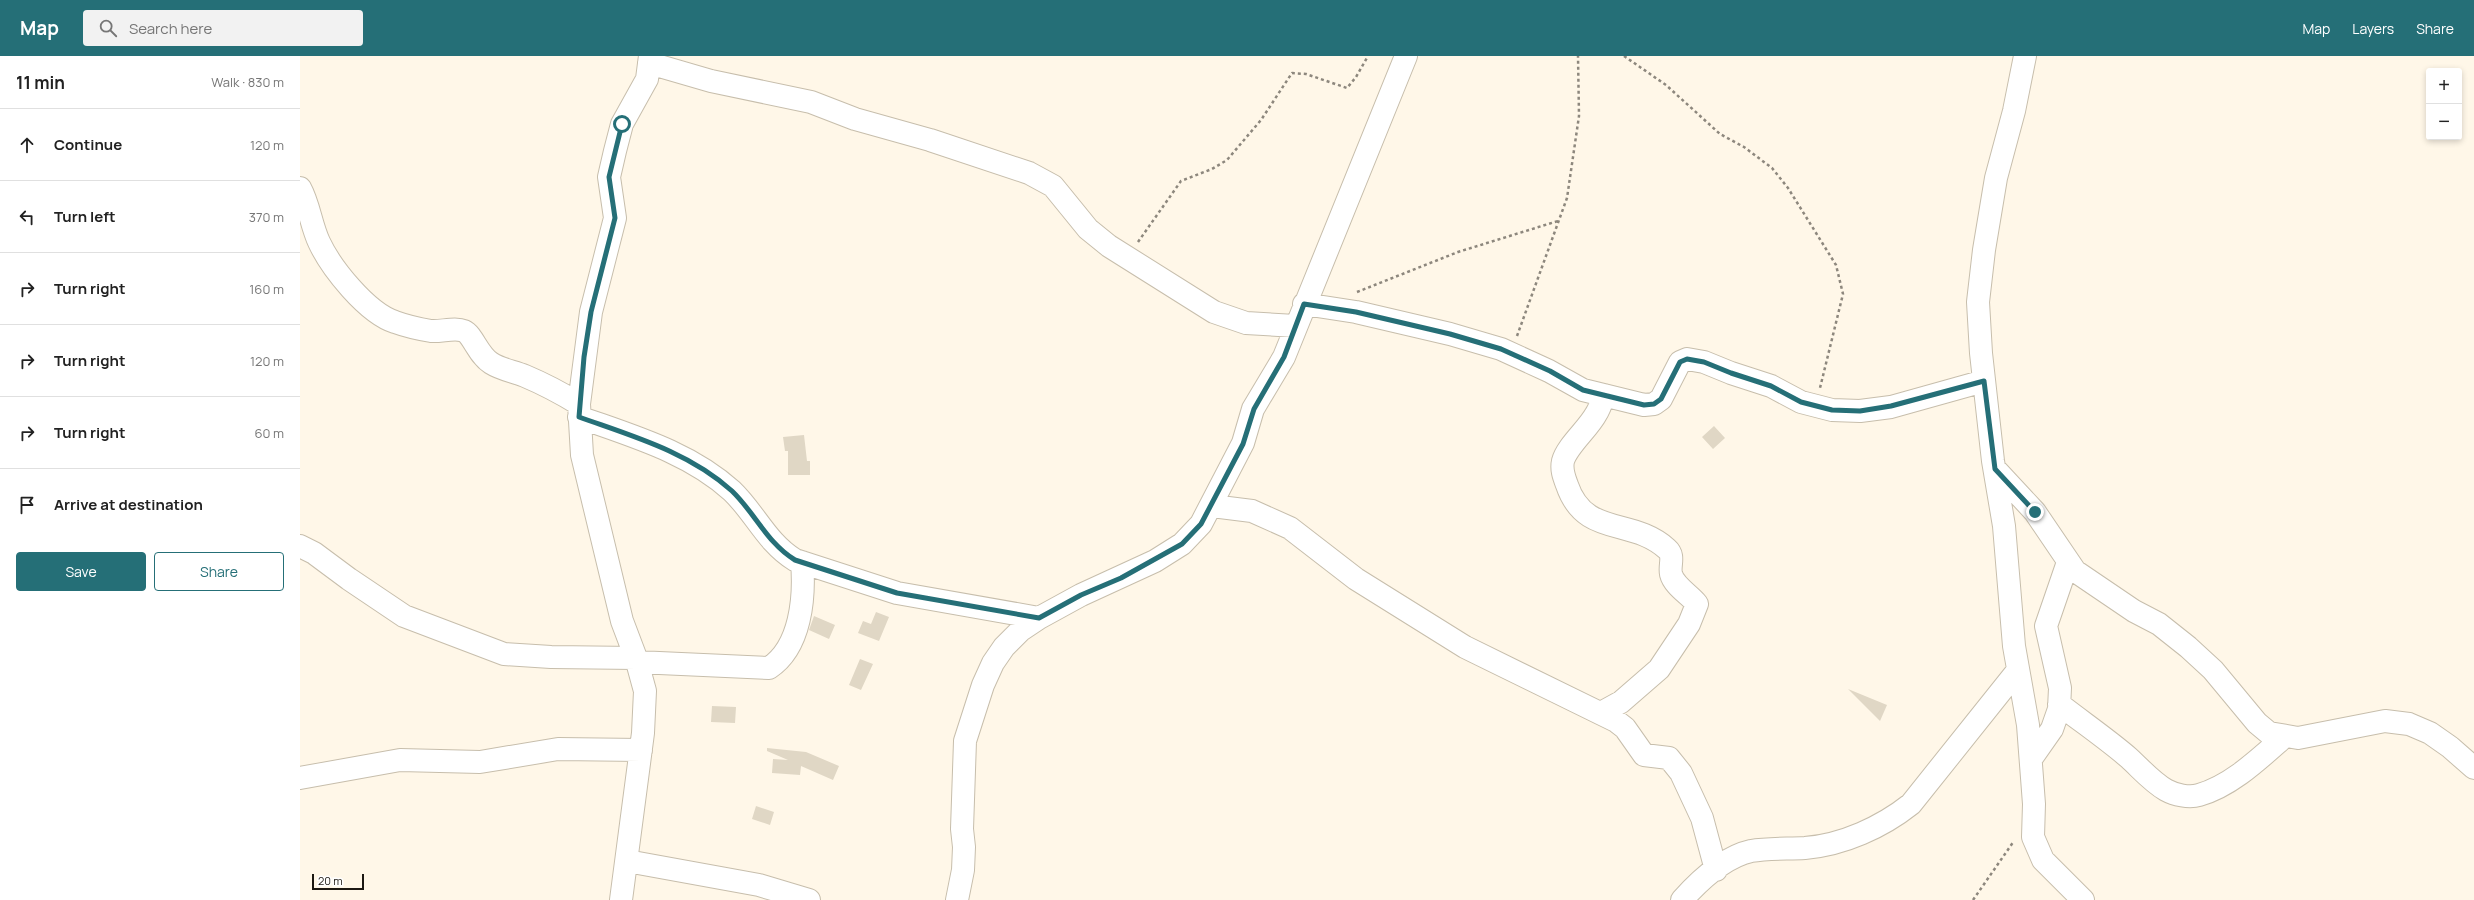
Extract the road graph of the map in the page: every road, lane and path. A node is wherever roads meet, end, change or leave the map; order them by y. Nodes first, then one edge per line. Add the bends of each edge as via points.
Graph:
1 (1368, 56) edge
2 (1406, 56) edge
3 (1578, 56) edge
4 (1624, 56) edge
5 (2025, 56) edge
6 (650, 60) edge
7 (300, 188) edge
8 (1558, 221) junction
9 (1127, 258) junction
10 (1356, 292) dead end
11 (1304, 304) junction
12 (1296, 326) junction
13 (1511, 354) junction
14 (1984, 381) junction
15 (1604, 395) junction
16 (1817, 406) junction
17 (579, 410) junction
18 (1995, 469) junction
19 (1212, 506) junction
20 (300, 546) edge
21 (802, 562) junction
22 (2068, 562) junction
23 (1039, 618) junction
24 (637, 660) junction
25 (2018, 670) junction
26 (2059, 704) junction
27 (1601, 713) junction
28 (2284, 737) junction
29 (641, 750) junction
30 (2030, 759) junction
31 (2474, 768) edge
32 (300, 778) edge
33 (2017, 836) dead end
34 (627, 861) junction
35 (1716, 870) junction
36 (620, 900) edge
37 (809, 900) edge
38 (957, 900) edge
39 (1682, 900) edge
40 (1973, 900) edge
41 (2083, 900) edge

1 - 9 path via 1347,88 1306,74 1292,73 1261,120 1227,160 1181,181
2 - 11 street
3 - 8 path via 1580,93 1575,152 1567,198
4 - 16 path via 1666,85 1720,134 1772,168 1788,188 1836,265 1842,294
5 - 14 street via 2014,111 1996,178 1984,250 1978,302
6 - 9 street via 711,81 811,102 855,119 930,140 1030,173 1053,186 1088,229
6 - 17 street via 647,79 622,124 609,177 615,218 591,312
7 - 17 street via 319,241 330,262 358,295 378,313 394,322 431,331 466,332 481,356 503,370 549,386
8 - 10 path via 1458,252
8 - 13 path
9 - 12 street via 1214,312 1246,322
11 - 12 street
11 - 13 street via 1356,312 1428,329
12 - 19 street via 1284,357 1254,409 1243,444
13 - 15 street via 1583,390
14 - 16 street via 1891,406 1860,411 1832,410
14 - 18 street
15 - 16 street via 1644,405 1654,404 1667,390 1680,362 1694,358 1771,386 1801,402
15 - 27 street via 1596,414 1564,460 1562,469 1574,502 1581,511 1595,519 1655,539 1668,549 1672,554 1671,574 1697,604 1688,624 1659,669 1621,702
17 - 21 street via 646,440 710,473 748,507 780,551
17 - 24 street via 582,455 622,621
18 - 22 street via 2035,512
18 - 25 street via 2004,526
19 - 23 street via 1201,524 1182,544 1155,561 1081,595
19 - 27 street via 1252,511 1290,528 1356,578 1465,648
20 - 24 street via 314,552 404,616 504,654
21 - 23 street via 897,593
21 - 24 street via 804,586 794,634 784,654 769,668
22 - 26 street via 2046,626 2060,688
22 - 28 street via 2075,571 2134,611 2159,624 2188,647 2213,670 2257,723 2269,733
23 - 38 street via 1021,630 993,663 968,725 962,804 963,870
24 - 29 street via 645,691
25 - 30 street via 2028,725
25 - 35 street via 1911,804 1891,820 1836,842 1807,848 1750,851 1731,859
26 - 28 street via 2153,780 2181,796 2198,796 2218,787 2253,764
26 - 30 street via 2052,729
27 - 35 street via 1625,728 1644,755 1669,758 1676,764 1702,818
28 - 31 street via 2313,736 2385,720 2409,724 2435,736
29 - 32 street via 558,749 480,762 400,760
29 - 34 street
30 - 41 street via 2034,804 2033,837 2036,850 2058,878
33 - 40 path
34 - 36 street
34 - 37 street via 759,885
35 - 39 street via 1698,883

